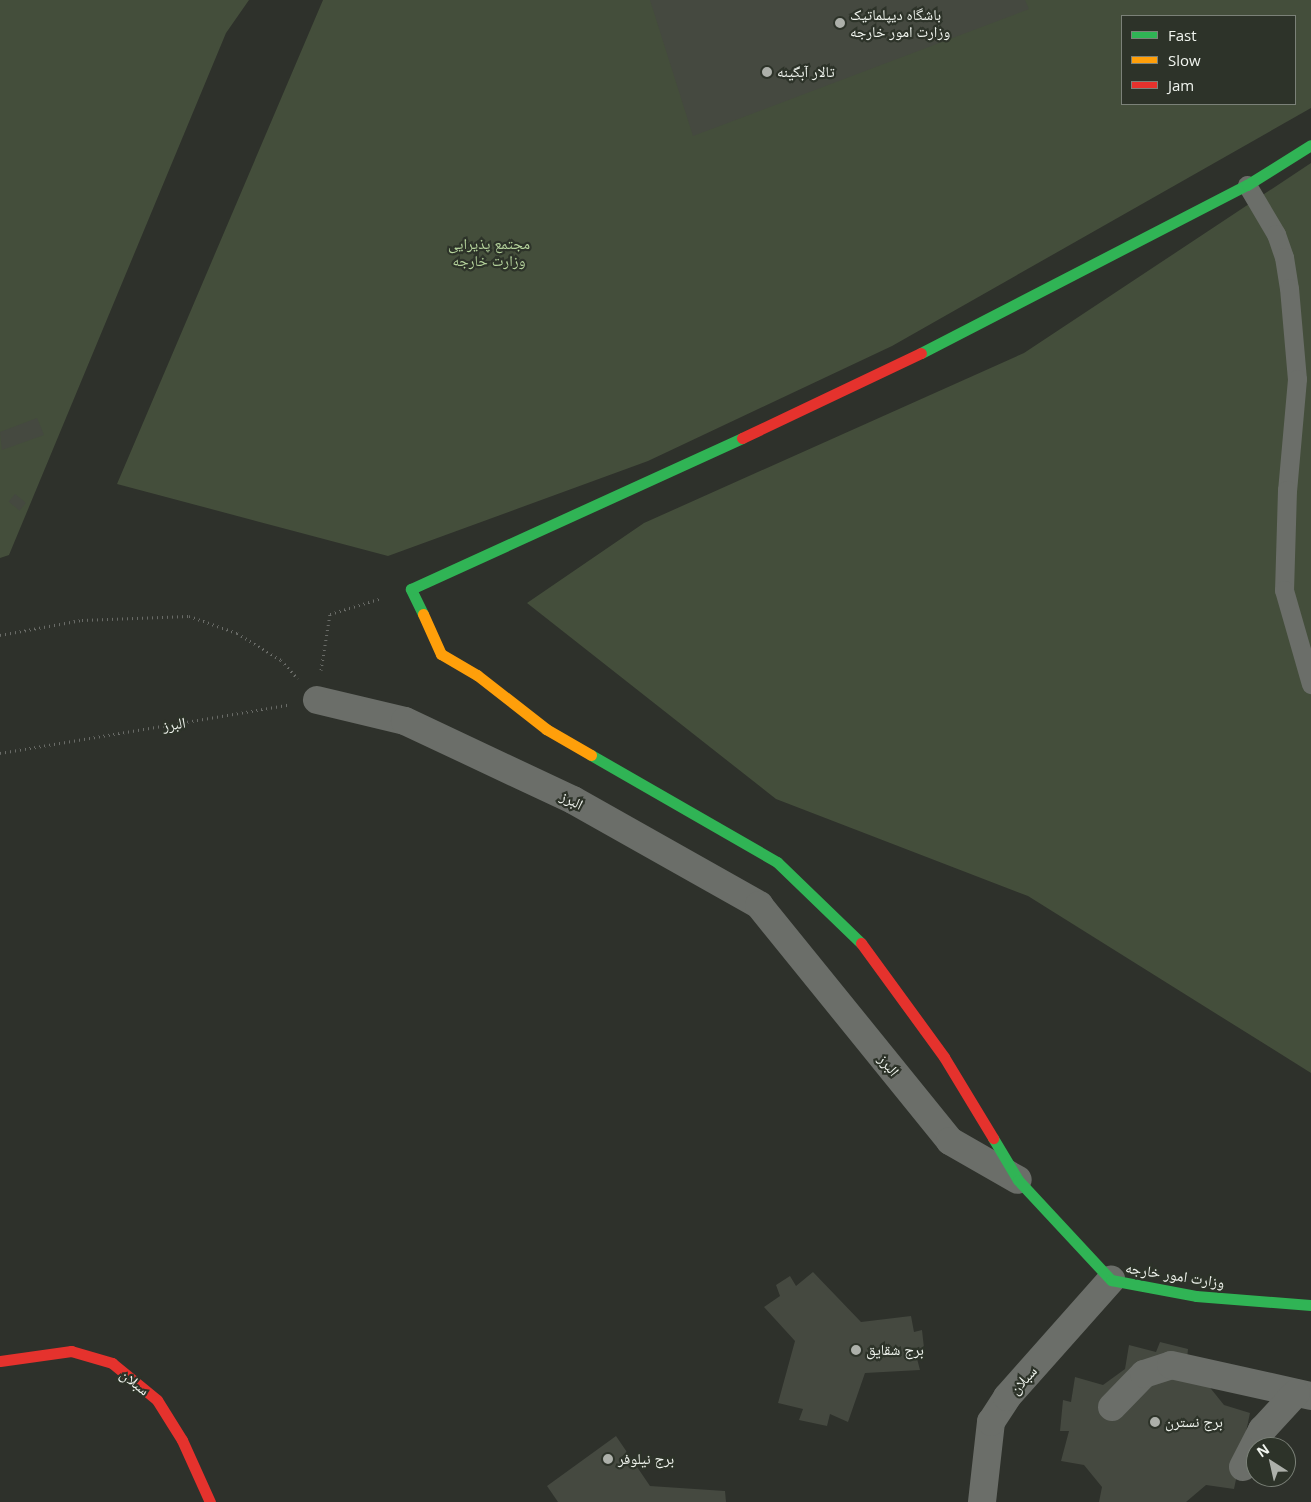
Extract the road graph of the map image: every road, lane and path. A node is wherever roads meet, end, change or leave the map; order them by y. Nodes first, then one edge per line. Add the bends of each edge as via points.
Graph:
1 (1311, 145) edge
2 (1247, 185) junction
3 (411, 589) junction
4 (0, 635) edge
5 (1311, 684) edge
6 (316, 700) junction
7 (0, 753) edge
8 (1018, 1180) junction
9 (1111, 1280) junction
10 (1311, 1305) edge
11 (0, 1361) edge
12 (1303, 1394) edge
13 (1112, 1407) dead end
14 (1243, 1467) dead end
15 (210, 1502) edge
16 (982, 1502) edge

1 - 2 street
2 - 3 street via 874,377
2 - 5 lane via 1276,234 1289,288 1297,379 1287,490 1284,590
3 - 6 path via 330,614
3 - 8 street, وزارت امور خارجه via 441,654 477,675 546,729 777,862 852,930 944,1058
4 - 6 path via 82,620 189,616 237,633 280,660
6 - 7 path, البرز
6 - 8 street, البرز via 405,721 573,800 759,905 950,1142
8 - 9 street, وزارت امور خارجه
9 - 10 street, وزارت امور خارجه via 1196,1296
9 - 16 street, سبلان via 1007,1397 991,1422
11 - 15 street, سبلان via 72,1351 112,1363 157,1400 182,1440
12 - 13 street via 1171,1365 1144,1374
12 - 14 street via 1262,1430

